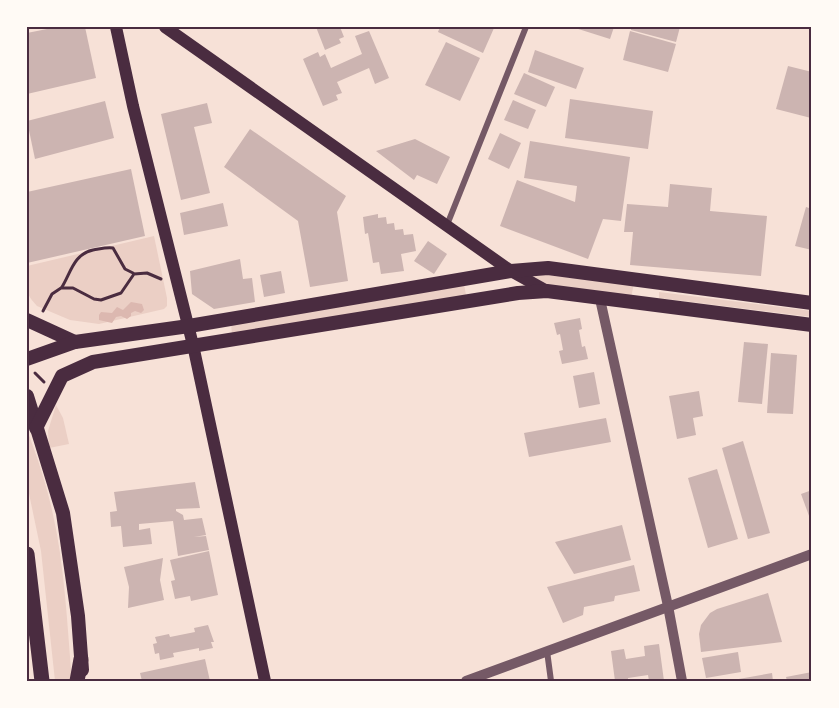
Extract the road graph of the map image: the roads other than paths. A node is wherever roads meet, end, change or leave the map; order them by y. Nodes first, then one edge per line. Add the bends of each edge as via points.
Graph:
1 (116, 27) edge
2 (165, 27) edge
3 (525, 27) edge
4 (447, 225) junction
5 (511, 271) junction
6 (547, 291) junction
7 (600, 299) junction
8 (812, 303) edge
9 (27, 320) edge
10 (812, 325) edge
11 (189, 326) junction
12 (75, 342) junction
13 (193, 345) junction
14 (27, 359) edge
15 (27, 396) edge
16 (36, 428) junction
17 (27, 554) edge
18 (812, 554) edge
19 (668, 606) junction
20 (547, 651) junction
21 (81, 659) junction
22 (42, 681) edge
23 (78, 681) edge
24 (82, 681) edge
25 (265, 681) edge
26 (466, 681) edge
27 (551, 681) edge
28 (681, 681) edge

1 - 11 main road
2 - 4 main road
3 - 4 street
4 - 5 main road
5 - 6 main road
5 - 8 main road via 558,268
5 - 11 main road
6 - 7 main road
6 - 13 main road
7 - 10 main road
7 - 19 street
9 - 12 main road
11 - 12 main road
11 - 13 main road
12 - 14 main road
13 - 16 main road via 93,362 62,376
13 - 25 main road
15 - 16 main road
16 - 21 main road via 63,513
17 - 22 highway
18 - 19 street
19 - 20 street
19 - 28 street
20 - 26 street
20 - 27 street
21 - 23 highway
21 - 24 main road

